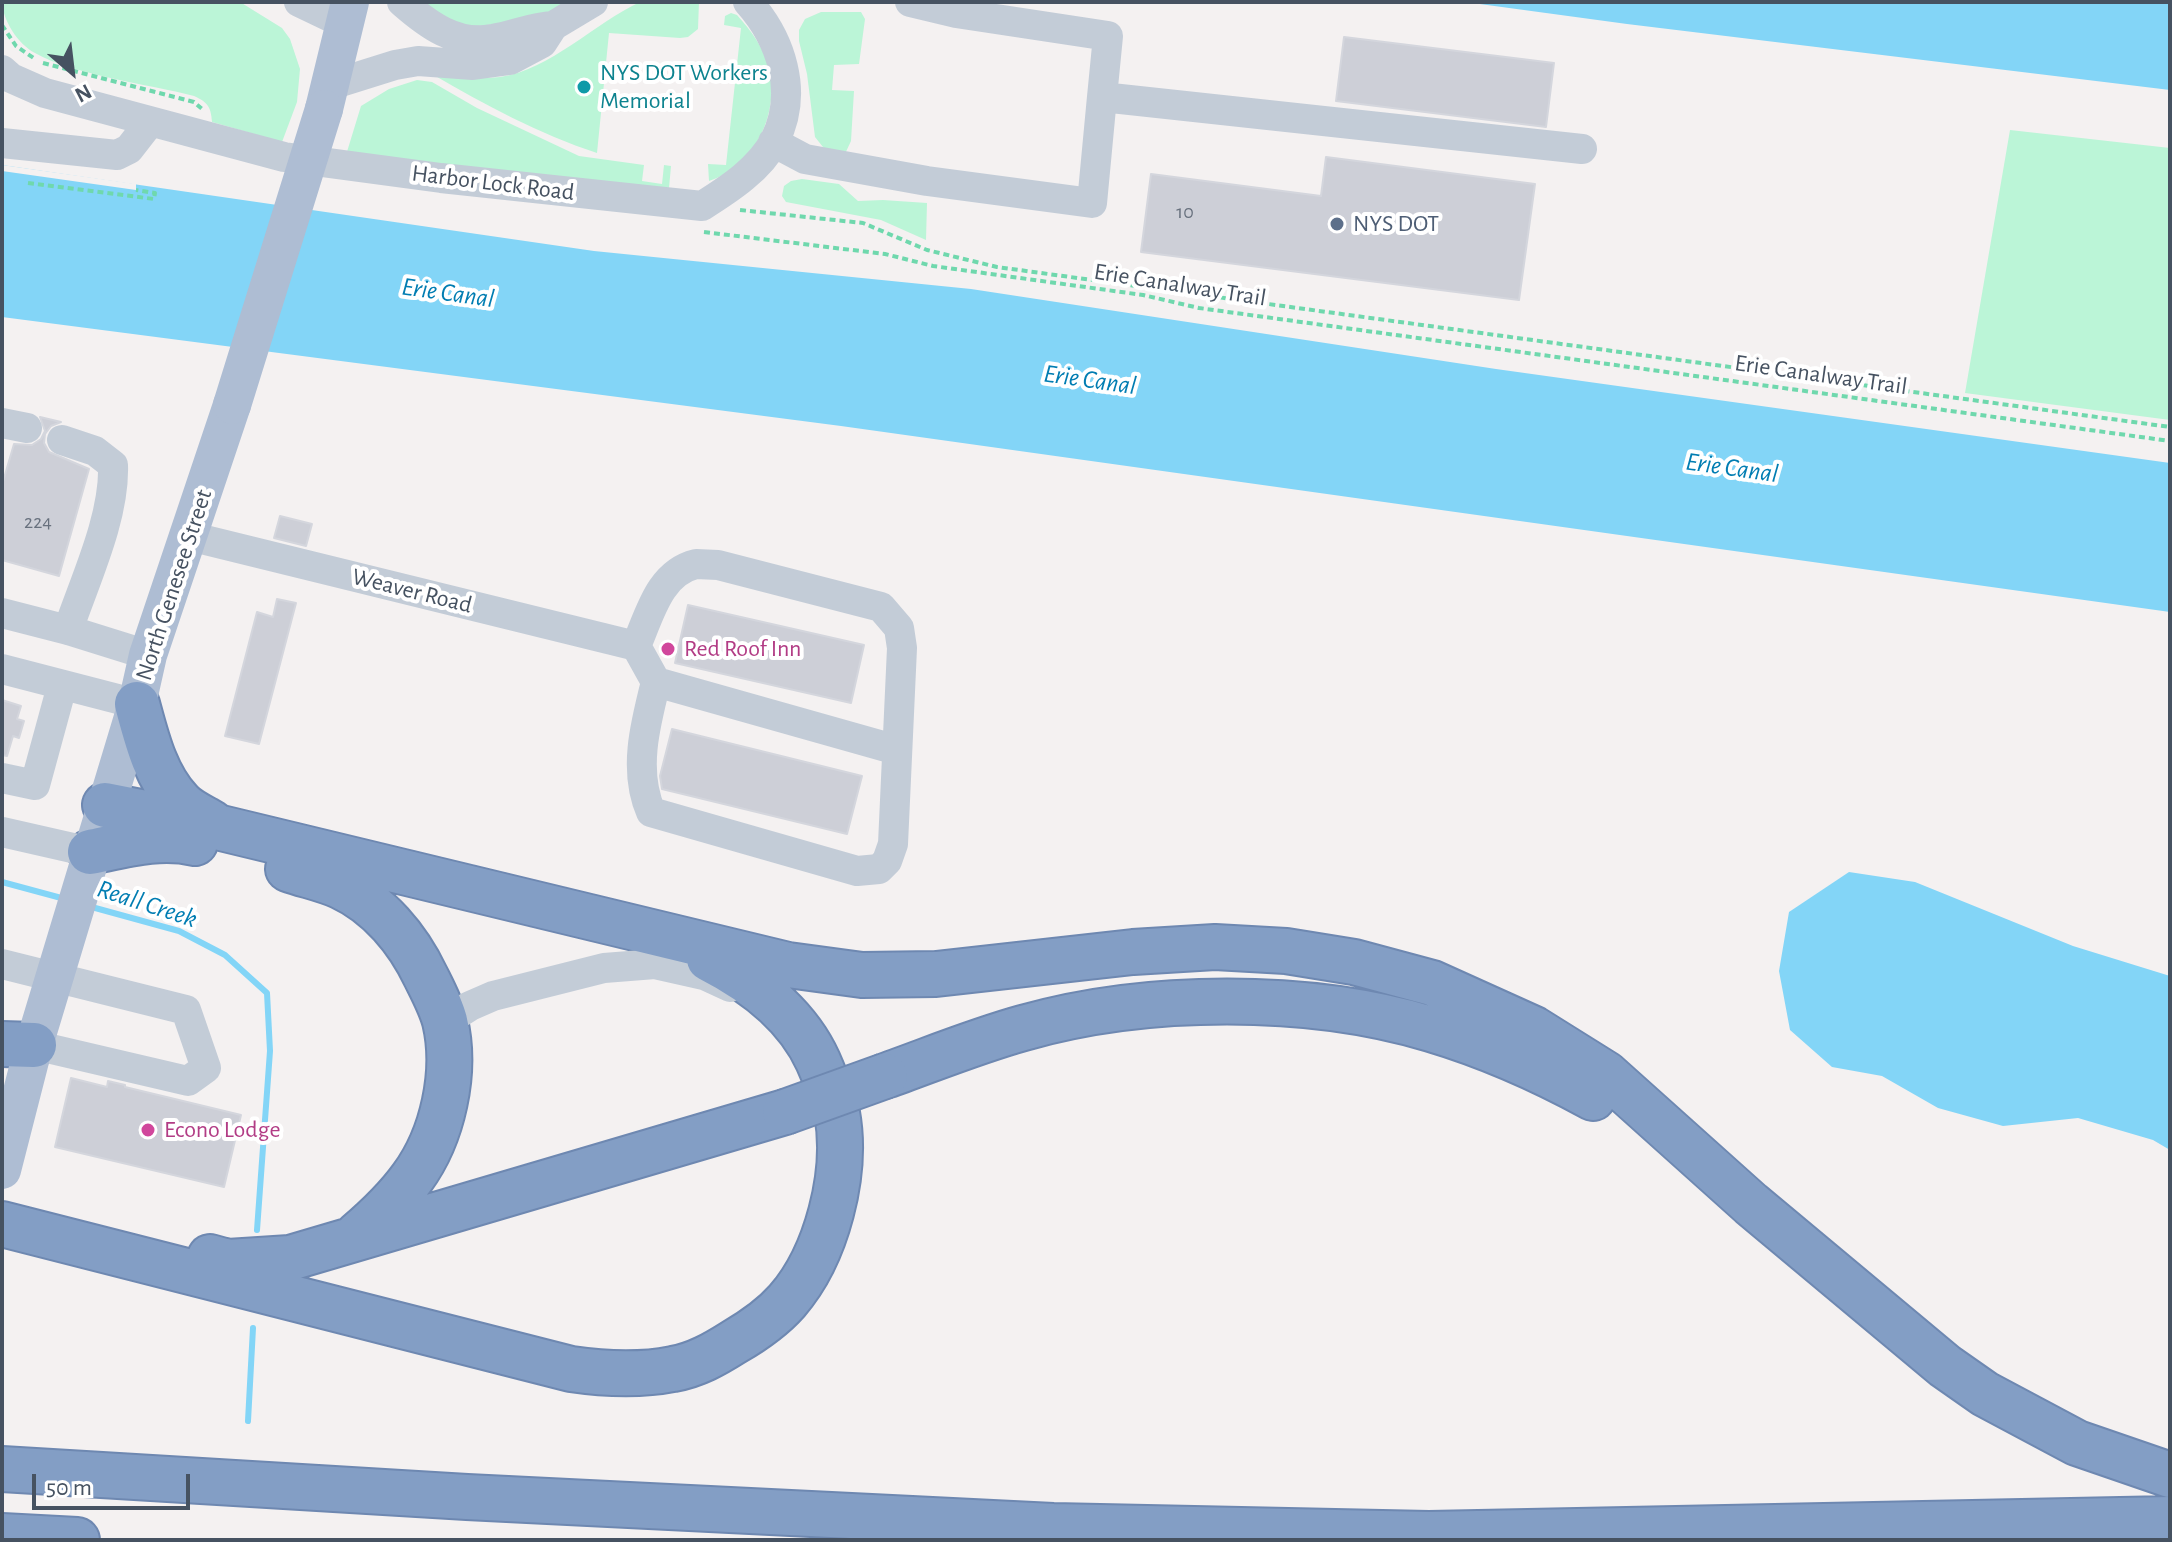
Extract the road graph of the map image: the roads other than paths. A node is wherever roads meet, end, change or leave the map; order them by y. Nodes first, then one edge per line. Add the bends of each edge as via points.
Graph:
1 (299, 2) edge
2 (402, 2) edge
3 (593, 2) edge
4 (753, 2) edge
5 (910, 2) edge
6 (347, 13) edge
7 (553, 26) junction
8 (2, 70) edge
9 (1102, 97) junction
10 (326, 98) junction
11 (150, 122) junction
12 (773, 142) junction
13 (2, 143) edge
14 (1582, 149) dead end
15 (62, 440) dead end
16 (189, 536) junction
17 (2, 613) edge
18 (68, 630) junction
19 (636, 646) junction
20 (148, 655) junction
21 (2, 669) edge
22 (656, 682) junction
23 (62, 686) junction
24 (137, 704) junction
25 (897, 750) junction
26 (2, 778) edge
27 (105, 805) junction
28 (217, 827) junction
29 (2, 832) edge
30 (87, 866) junction
31 (658, 932) junction
32 (2, 964) edge
33 (54, 977) junction
34 (445, 1022) junction
35 (799, 1030) junction
36 (35, 1047) edge
37 (157, 1073) junction
38 (1696, 1156) junction
39 (2, 1170) edge
40 (2, 1204) edge
41 (30, 1225) edge
42 (354, 1238) junction
43 (2, 1469) edge
44 (2170, 1475) edge
45 (2170, 1519) edge
46 (2, 1536) edge
47 (77, 1540) edge

1 - 6 street
2 - 7 street via 426,23 457,37 489,40
3 - 7 street
4 - 12 street via 786,74 786,105
5 - 9 street via 1108,36
6 - 10 main road, North Genesee Street
7 - 10 street via 542,43 510,60 395,65
8 - 11 street, Harbor Lock Road via 45,93
9 - 12 street via 1092,203 805,159
9 - 14 street
10 - 16 main road, North Genesee Street, bridge
11 - 12 street, Harbor Lock Road via 284,157 700,219
11 - 13 street via 129,149 117,155
15 - 18 street via 95,451 113,465 114,485
16 - 19 street, Weaver Road
16 - 20 main road, North Genesee Street
17 - 18 street
18 - 20 street
19 - 22 street
19 - 25 street via 669,577 696,564 718,565 881,607 899,628 902,648
20 - 24 main road, North Genesee Street
21 - 23 street
22 - 25 street
22 - 25 street via 646,722 642,792 651,812 679,822 857,871 879,869 893,844
23 - 24 street
23 - 26 street via 35,785
24 - 27 main road, North Genesee Street
24 - 28 highway via 163,779 181,804
27 - 28 highway
27 - 30 main road, North Genesee Street
28 - 31 highway
29 - 30 street
30 - 33 main road, North Genesee Street
30 - 34 highway via 141,841 182,841 239,853 341,887 385,917 414,952
31 - 35 highway via 766,994
31 - 38 highway via 788,965 862,975 936,974 1215,947 1354,962 1432,983 1534,1029 1606,1074
32 - 33 street
33 - 36 main road, North Genesee Street
33 - 37 street via 186,1010 206,1068 188,1081
34 - 35 street via 493,996 604,968 655,964 704,975 757,1000
34 - 42 highway via 450,1060 434,1137 414,1176
35 - 41 highway via 818,1061 837,1112 836,1199 816,1255 787,1301 757,1328 710,1357 674,1369 619,1375 571,1369
36 - 37 street
36 - 37 street via 118,1079 139,1081
36 - 39 main road, North Genesee Street
38 - 42 highway, bridge via 1541,1069 1430,1028 1295,1004 1193,1002 1107,1010 1023,1028 785,1112
38 - 44 highway via 1985,1394 2077,1443
40 - 41 highway
41 - 42 highway via 228,1262 290,1258
43 - 45 highway via 1053,1526 1429,1534
46 - 47 highway

